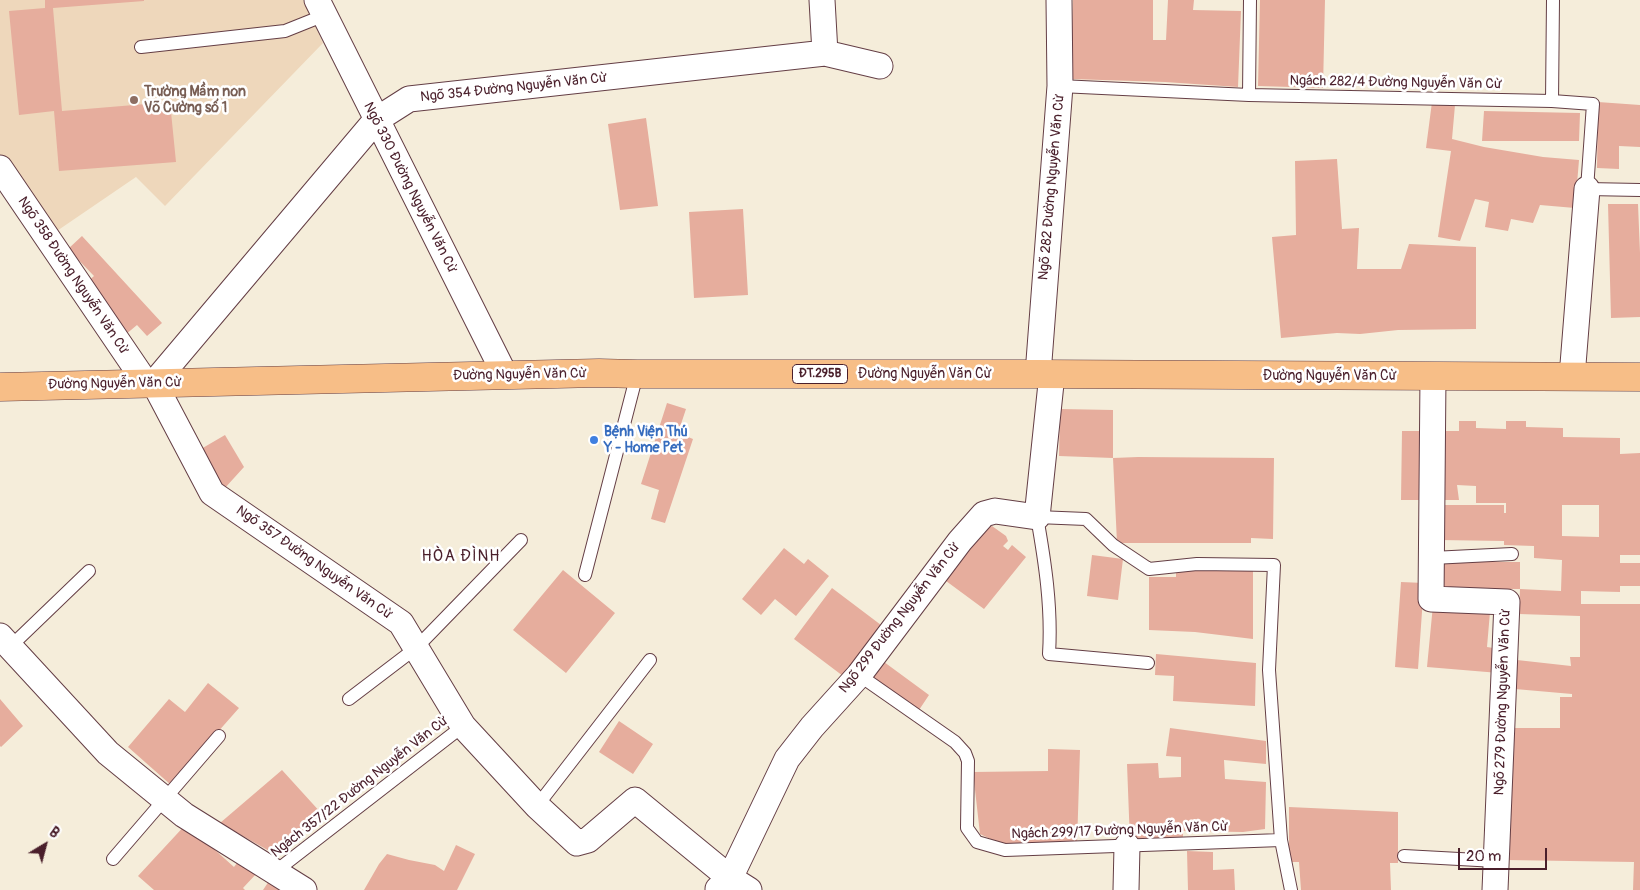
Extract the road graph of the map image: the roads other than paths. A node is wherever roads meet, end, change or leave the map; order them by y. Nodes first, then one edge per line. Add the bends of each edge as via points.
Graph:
1 (822, 0) edge
2 (1059, 0) edge
3 (1250, 0) edge
4 (1553, 0) edge
5 (321, 8) edge
6 (141, 47) dead end
7 (825, 53) junction
8 (880, 66) dead end
9 (1060, 86) junction
10 (1249, 95) junction
11 (1552, 101) junction
12 (376, 120) junction
13 (0, 168) edge
14 (1587, 189) junction
15 (1640, 190) edge
16 (637, 374) junction
17 (1045, 374) junction
18 (505, 375) junction
19 (1432, 376) junction
20 (1572, 377) junction
21 (1640, 377) edge
22 (150, 383) junction
23 (0, 387) edge
24 (1036, 517) junction
25 (521, 540) dead end
26 (1512, 554) dead end
27 (1432, 558) junction
28 (89, 571) dead end
29 (585, 575) dead end
30 (5, 641) edge
31 (416, 648) junction
32 (650, 660) dead end
33 (1148, 663) dead end
34 (859, 674) junction
35 (349, 699) dead end
36 (463, 726) junction
37 (219, 736) dead end
38 (164, 799) junction
39 (537, 806) junction
40 (1281, 840) junction
41 (1127, 846) junction
42 (1404, 856) dead end
43 (113, 859) dead end
44 (1496, 861) junction
45 (276, 871) junction
46 (732, 886) edge
47 (304, 890) edge
48 (1126, 890) edge
49 (1291, 890) edge
50 (1495, 890) edge

1 - 7 street
2 - 9 street, Ngõ 282 Đường Nguyễn Văn Cừ
3 - 10 lane
4 - 11 lane
5 - 6 lane via 285,31
5 - 12 street, Ngõ 330 Đường Nguyễn Văn Cừ
7 - 8 street, Ngõ 354 Đường Nguyễn Văn Cừ
7 - 12 street, Ngõ 354 Đường Nguyễn Văn Cừ via 409,99
9 - 10 lane, Ngách 282/4 Đường Nguyễn Văn Cừ
9 - 17 street, Ngõ 282 Đường Nguyễn Văn Cừ via 1039,345
10 - 11 lane, Ngách 282/4 Đường Nguyễn Văn Cừ
11 - 14 lane, Ngách 282/4 Đường Nguyễn Văn Cừ via 1593,104
12 - 18 street, Ngõ 330 Đường Nguyễn Văn Cừ
12 - 22 street, Ngõ 354 Đường Nguyễn Văn Cừ
13 - 22 street, Ngõ 358 Đường Nguyễn Văn Cừ
14 - 15 lane
14 - 20 street
16 - 17 main road, Đường Nguyễn Văn Cừ / ĐT.295B
16 - 18 main road, Đường Nguyễn Văn Cừ / ĐT.295B
16 - 29 lane
17 - 19 main road, Đường Nguyễn Văn Cừ / ĐT.295B
17 - 24 street
18 - 22 main road, Đường Nguyễn Văn Cừ / ĐT.295B
19 - 20 main road, Đường Nguyễn Văn Cừ / ĐT.295B
19 - 27 street, Ngõ 279 Đường Nguyễn Văn Cừ
20 - 21 main road, Đường Nguyễn Văn Cừ / ĐT.295B
22 - 23 main road, Đường Nguyễn Văn Cừ / ĐT.295B
22 - 31 street, Ngõ 357 Đường Nguyễn Văn Cừ via 212,493 401,623
24 - 33 lane via 1046,564 1050,630 1048,654
24 - 34 street, Ngõ 299 Đường Nguyễn Văn Cừ via 995,511 984,514
24 - 40 lane via 1086,519 1113,545 1149,569 1197,564 1274,565 1269,670
25 - 31 lane
26 - 27 lane
27 - 44 street, Ngõ 279 Đường Nguyễn Văn Cừ via 1431,599 1507,602
28 - 30 lane
30 - 38 street via 108,753
31 - 35 lane
31 - 36 street, Ngõ 357 Đường Nguyễn Văn Cừ
32 - 39 lane
34 - 41 lane, Ngách 299/17 Đường Nguyễn Văn Cừ via 955,742 965,753 968,761 967,828 977,842 1005,850
34 - 46 street, Ngõ 299 Đường Nguyễn Văn Cừ via 787,759
36 - 39 street, Ngõ 357 Đường Nguyễn Văn Cừ
36 - 45 lane, Ngách 357/22 Đường Nguyễn Văn Cừ
37 - 38 lane
38 - 43 lane
38 - 45 street via 184,815
39 - 46 street, Ngõ 357 Đường Nguyễn Văn Cừ via 577,843 588,840 634,800
40 - 41 lane, Ngách 299/17 Đường Nguyễn Văn Cừ
40 - 49 lane
41 - 48 street
42 - 44 lane
44 - 50 street, Ngõ 279 Đường Nguyễn Văn Cừ
45 - 47 street

